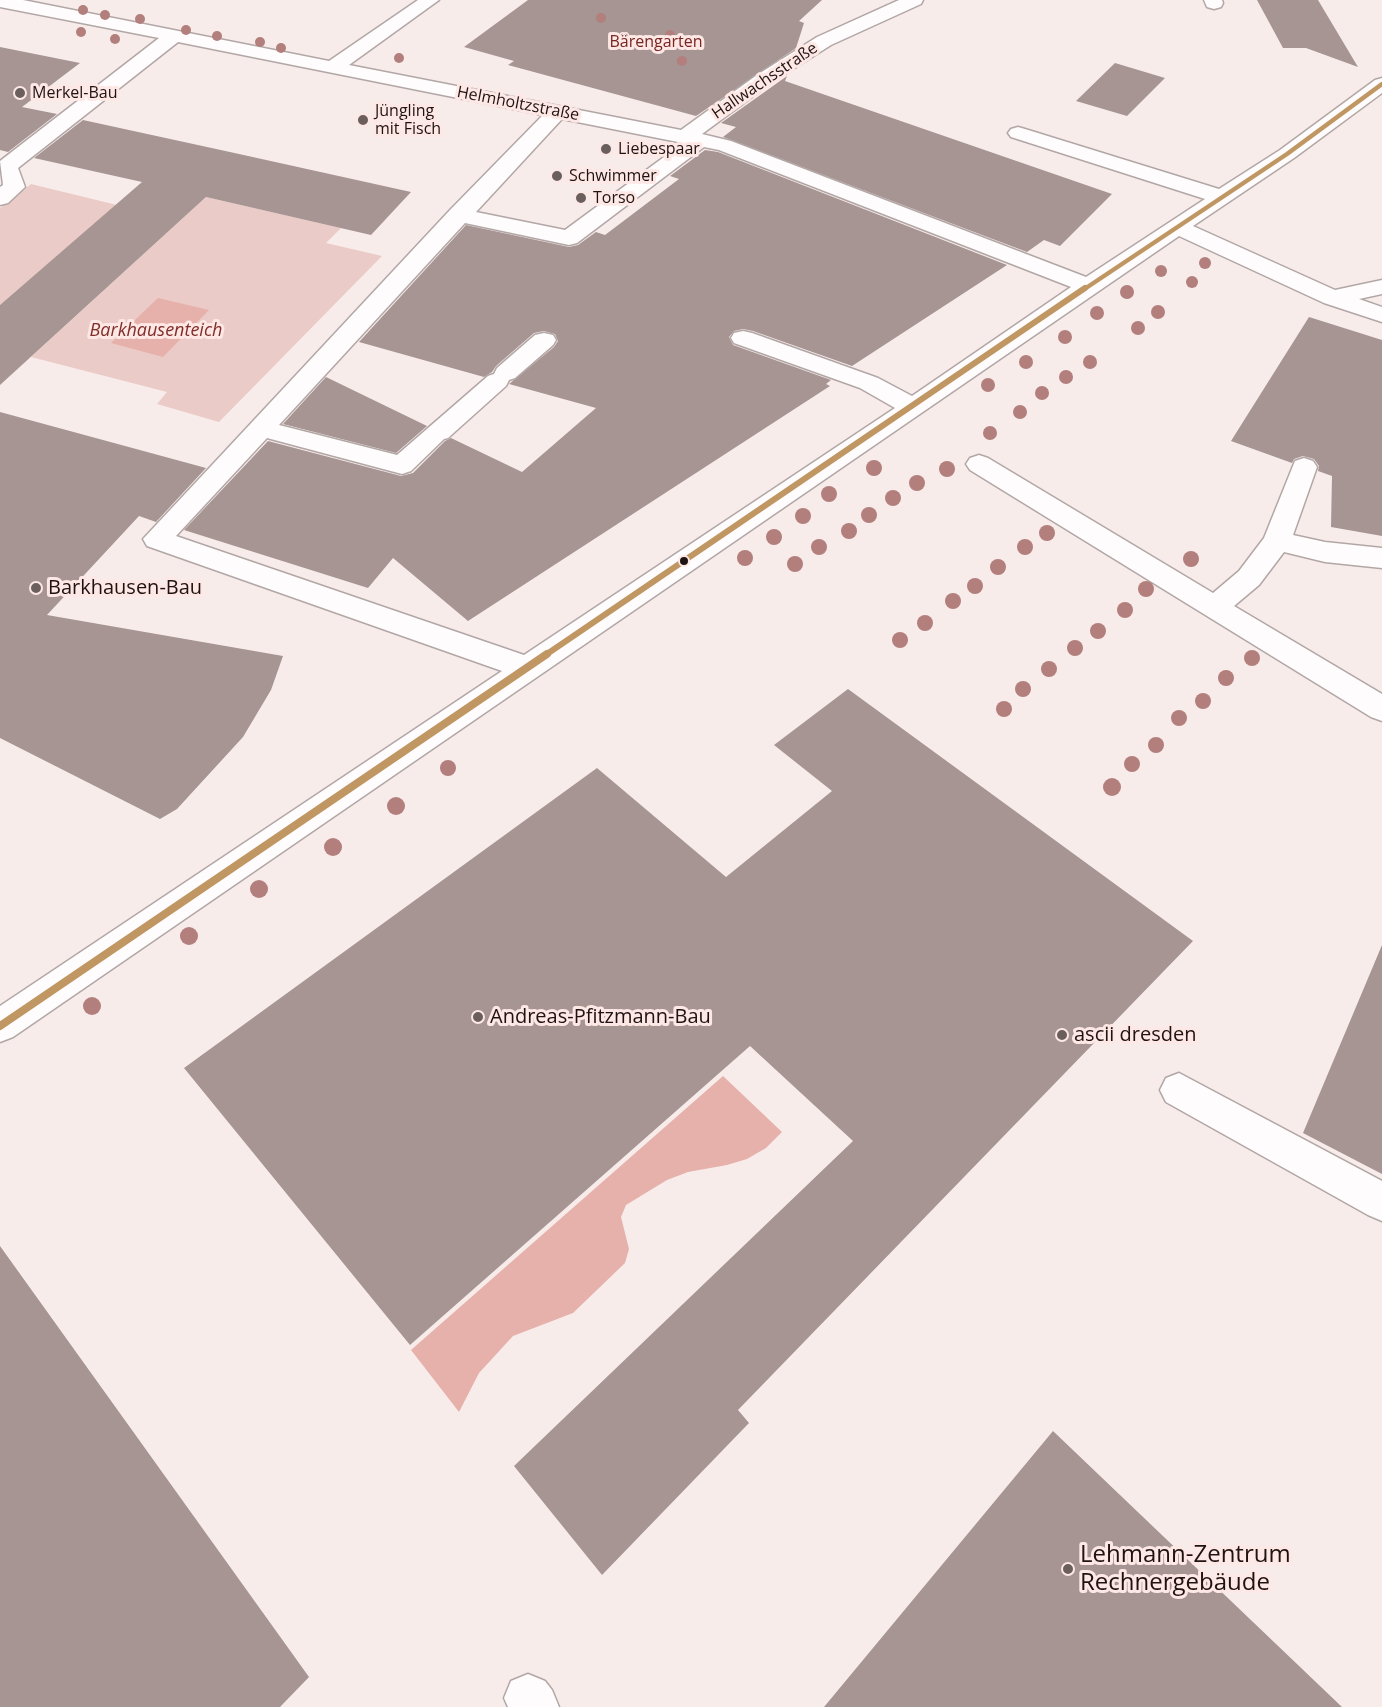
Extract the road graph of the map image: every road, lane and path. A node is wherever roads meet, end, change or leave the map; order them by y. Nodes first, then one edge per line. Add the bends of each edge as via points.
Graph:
1 (430, 0) edge
2 (914, 0) edge
3 (0, 1) edge
4 (174, 36) junction
5 (333, 67) junction
6 (1382, 84) edge
7 (556, 111) junction
8 (1018, 133) dead end
9 (693, 139) junction
10 (1222, 197) junction
11 (0, 198) edge
12 (458, 215) junction
13 (1177, 226) junction
14 (1087, 287) junction
15 (1382, 287) edge
16 (1332, 298) junction
17 (1382, 315) edge
18 (743, 338) dead end
19 (544, 340) dead end
20 (912, 407) junction
21 (260, 428) junction
22 (979, 464) dead end
23 (1304, 467) dead end
24 (1276, 541) junction
25 (1382, 558) edge
26 (1214, 607) junction
27 (529, 668) junction
28 (1382, 709) edge
29 (3, 1019) edge
30 (1179, 1090) dead end
31 (1382, 1202) edge

1 - 5 street
2 - 9 street, Hallwachsstraße via 824,41 764,79
3 - 4 street, Helmholtzstraße
4 - 5 street, Helmholtzstraße
4 - 11 street via 6,166 14,188
5 - 7 street, Helmholtzstraße
6 - 10 street
7 - 9 street, Helmholtzstraße
7 - 12 street
8 - 10 street
9 - 12 street, Hallwachsstraße via 569,238
9 - 14 street, Helmholtzstraße via 724,145
10 - 13 street
12 - 21 street
13 - 14 street
13 - 16 street
14 - 20 street
15 - 16 street
16 - 17 street
18 - 20 street via 869,383
19 - 21 street via 402,465
20 - 27 street
21 - 27 street via 157,539
22 - 26 street
23 - 24 street
24 - 25 street via 1325,552
24 - 26 street via 1249,578
26 - 28 street
27 - 29 street
30 - 31 street

